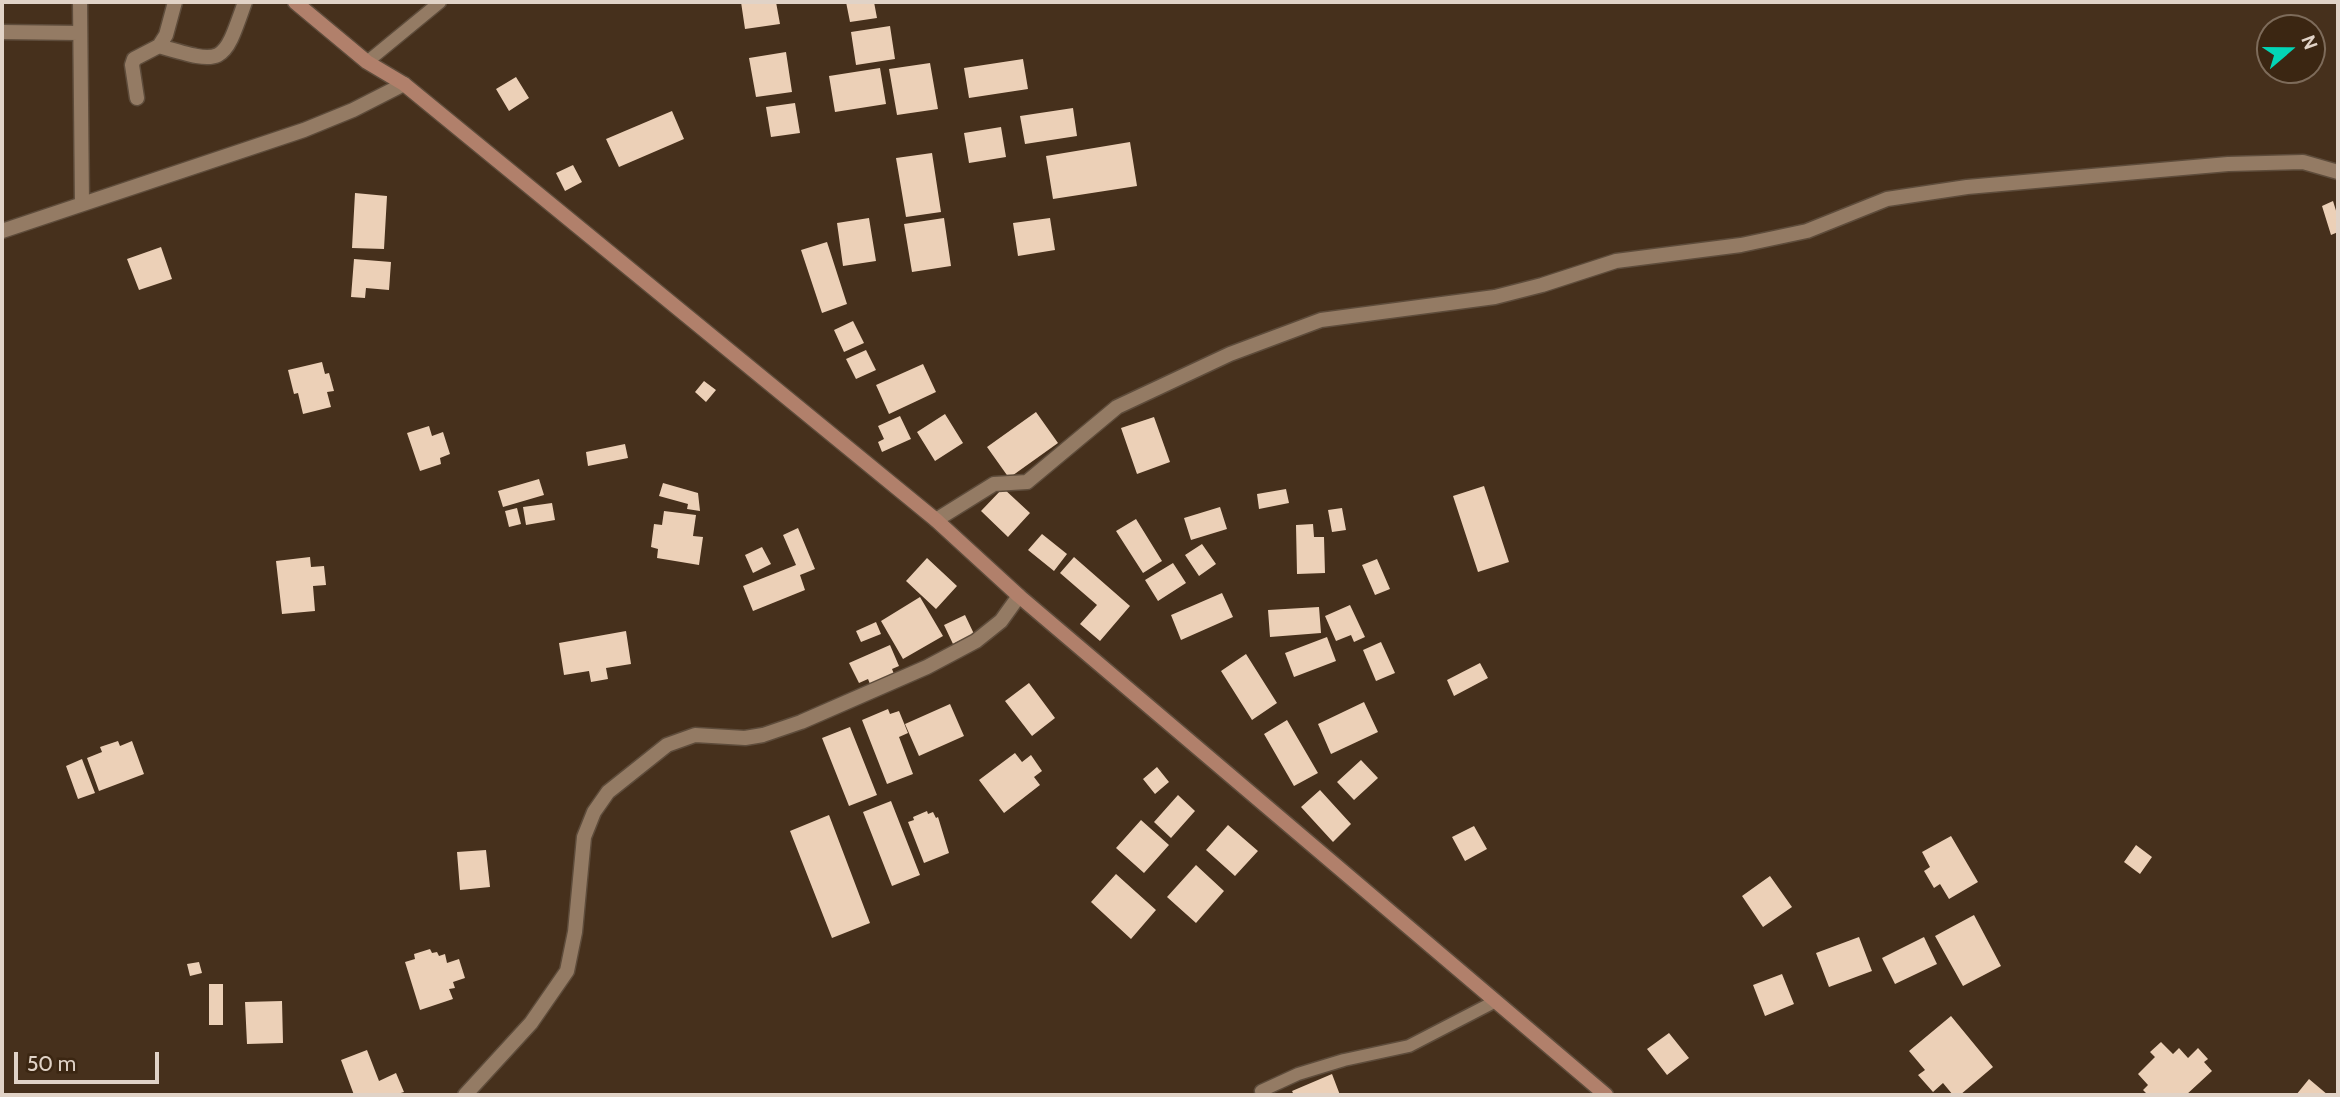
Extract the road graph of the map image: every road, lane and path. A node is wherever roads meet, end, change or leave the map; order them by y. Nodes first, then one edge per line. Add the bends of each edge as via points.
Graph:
1 (80, 2) edge
2 (175, 2) edge
3 (245, 2) edge
4 (295, 2) edge
5 (440, 2) edge
6 (2, 32) edge
7 (79, 33) junction
8 (159, 46) junction
9 (367, 62) junction
10 (404, 84) junction
11 (137, 98) dead end
12 (2338, 172) edge
13 (82, 204) junction
14 (2, 230) edge
15 (936, 520) junction
16 (1019, 596) junction
17 (1494, 1002) junction
18 (466, 1095) edge
19 (1263, 1095) edge
20 (1606, 1095) edge

1 - 7 street
2 - 8 street
3 - 8 street via 231,42 219,55 198,58
4 - 9 street
5 - 9 lane
6 - 7 street
7 - 13 street
8 - 11 street via 134,59
9 - 10 street
10 - 13 street via 304,130
10 - 15 street
12 - 15 street via 2302,162 2228,164 1966,187 1887,199 1807,231 1741,245 1616,261 1494,297 1321,320 1230,354 1117,407 1027,482 994,484
13 - 14 street
15 - 16 street
16 - 17 street
16 - 18 street via 993,628 927,667 763,735 695,735 667,745 608,792 584,837 567,971 531,1023
17 - 19 lane via 1409,1046 1298,1074 1261,1091
17 - 20 street

